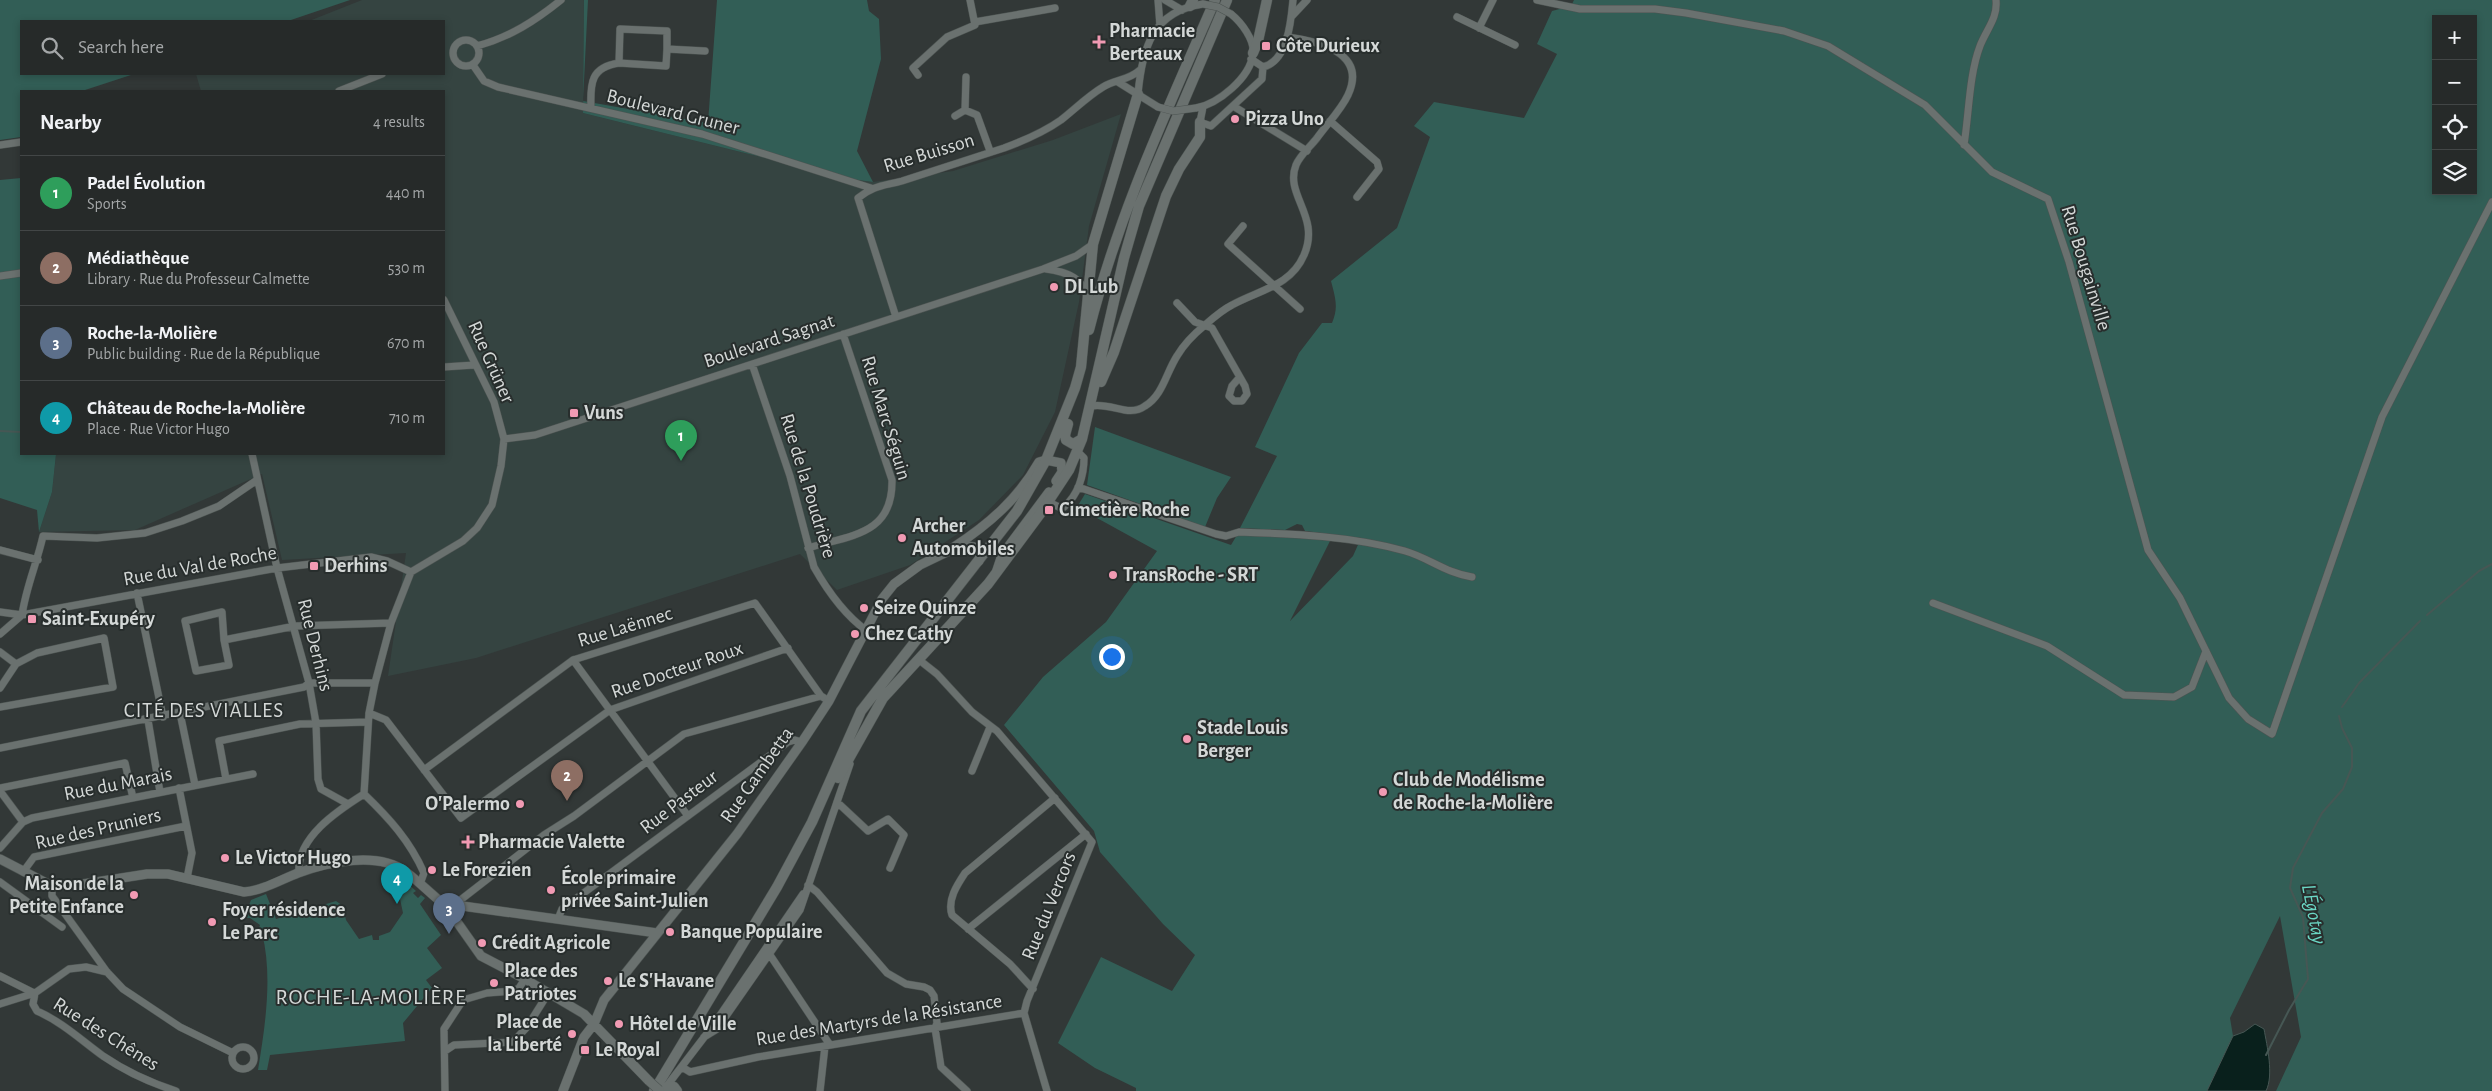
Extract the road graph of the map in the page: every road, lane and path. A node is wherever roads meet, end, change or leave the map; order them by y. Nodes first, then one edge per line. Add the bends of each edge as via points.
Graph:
1 (561, 0) edge
2 (970, 0) edge
3 (1158, 0) edge
4 (1165, 0) edge
5 (1215, 0) edge
6 (1228, 0) edge
7 (1267, 0) edge
8 (1293, 0) edge
9 (1307, 0) edge
10 (1493, 0) edge
11 (1537, 0) edge
12 (1996, 0) edge
13 (1192, 5) edge
14 (1054, 8) dead end
15 (1291, 17) junction
16 (1457, 17) dead end
17 (974, 22) junction
18 (1160, 26) junction
19 (1479, 28) junction
20 (1287, 37) junction
21 (1515, 45) dead end
22 (477, 46) junction
23 (445, 49) edge
24 (667, 49) junction
25 (453, 50) junction
26 (705, 51) dead end
27 (1252, 56) junction
28 (620, 63) junction
29 (473, 64) junction
30 (1267, 66) junction
31 (1140, 70) junction
32 (379, 75) edge
33 (918, 75) dead end
34 (966, 77) dead end
35 (1118, 82) junction
36 (342, 90) edge
37 (1138, 94) junction
38 (1233, 106) junction
39 (591, 108) junction
40 (1199, 108) junction
41 (964, 110) junction
42 (955, 116) dead end
43 (1330, 120) junction
44 (1200, 122) junction
45 (20, 142) edge
46 (0, 145) edge
47 (1964, 145) junction
48 (1307, 151) junction
49 (990, 152) junction
50 (870, 188) junction
51 (1357, 197) dead end
52 (2492, 202) edge
53 (1243, 226) dead end
54 (1093, 244) junction
55 (1043, 269) junction
56 (20, 273) edge
57 (0, 276) edge
58 (1274, 285) junction
59 (1087, 298) junction
60 (445, 302) edge
61 (1177, 302) dead end
62 (1300, 309) dead end
63 (896, 317) junction
64 (1204, 326) junction
65 (843, 334) junction
66 (752, 364) junction
67 (474, 365) junction
68 (1081, 365) junction
69 (445, 367) edge
70 (1240, 378) dead end
71 (1091, 406) junction
72 (504, 439) junction
73 (1082, 439) junction
74 (1078, 451) junction
75 (252, 455) edge
76 (1043, 461) junction
77 (257, 480) junction
78 (1078, 486) junction
79 (1048, 502) junction
80 (808, 548) junction
81 (0, 550) edge
82 (947, 552) junction
83 (38, 560) junction
84 (979, 562) junction
85 (277, 568) junction
86 (410, 572) junction
87 (996, 573) junction
88 (1472, 578) dead end
89 (137, 593) junction
90 (1933, 604) dead end
91 (0, 612) edge
92 (22, 615) junction
93 (391, 623) junction
94 (295, 626) junction
95 (867, 631) junction
96 (0, 634) edge
97 (224, 640) junction
98 (788, 648) junction
99 (2206, 651) junction
100 (0, 652) edge
101 (918, 659) junction
102 (573, 660) junction
103 (16, 664) junction
104 (309, 683) junction
105 (375, 683) junction
106 (0, 688) edge
107 (821, 696) junction
108 (830, 701) junction
109 (0, 707) edge
110 (610, 710) junction
111 (180, 713) junction
112 (369, 713) junction
113 (163, 717) junction
114 (148, 720) junction
115 (368, 722) junction
116 (316, 723) junction
117 (990, 727) junction
118 (802, 742) junction
119 (857, 742) junction
120 (0, 748) edge
121 (648, 760) junction
122 (424, 770) junction
123 (972, 772) dead end
124 (253, 774) dead end
125 (226, 779) junction
126 (195, 785) junction
127 (179, 788) junction
128 (0, 789) edge
129 (160, 792) junction
130 (364, 794) junction
131 (133, 798) junction
132 (1056, 798) junction
133 (837, 802) junction
134 (348, 804) junction
135 (688, 816) junction
136 (23, 822) junction
137 (186, 826) junction
138 (1086, 834) junction
139 (0, 848) edge
140 (0, 859) edge
141 (890, 868) dead end
142 (22, 872) junction
143 (299, 873) junction
144 (187, 878) junction
145 (0, 882) edge
146 (420, 884) junction
147 (808, 885) junction
148 (52, 886) junction
149 (777, 887) junction
150 (451, 905) junction
151 (558, 919) junction
152 (62, 927) dead end
153 (968, 929) junction
154 (657, 933) junction
155 (768, 952) junction
156 (107, 972) junction
157 (0, 976) edge
158 (525, 979) junction
159 (1033, 989) junction
160 (549, 992) junction
161 (35, 993) junction
162 (0, 1004) edge
163 (1024, 1013) junction
164 (594, 1024) junction
165 (935, 1028) junction
166 (828, 1046) junction
167 (444, 1051) junction
168 (233, 1053) dead end
169 (682, 1067) junction
170 (663, 1089) edge
171 (176, 1091) edge
172 (445, 1091) edge
173 (563, 1091) edge
174 (820, 1091) edge
175 (967, 1091) edge
176 (1047, 1091) edge

1 - 22 street via 532,23 500,40
2 - 17 street
3 - 18 street
4 - 13 street
5 - 68 main road via 1126,208 1103,274
6 - 71 main road via 1139,206
7 - 27 main road
8 - 15 street
9 - 15 street
10 - 19 street
11 - 47 street, Rue Bougainville via 1580,9 1671,11 1784,31 1810,39 1844,54 1925,105
12 - 47 street via 1994,20 1976,60
13 - 18 street via 1171,15
13 - 27 street, bridge via 1218,7 1231,14 1246,33
14 - 17 street
15 - 20 street
16 - 19 street
17 - 33 street via 975,25 947,37 913,68
18 - 31 street via 1146,49
19 - 21 street
20 - 30 street
20 - 43 street via 1322,43 1342,54 1350,65 1353,79 1348,95
22 - 25 street via 466,40 457,43
22 - 29 street via 478,58
23 - 25 street
24 - 26 street
24 - 28 street via 666,66
24 - 28 street via 668,31 620,29
25 - 29 street via 454,59 460,65
27 - 30 street
27 - 40 street via 1239,81 1222,96
28 - 39 street via 605,65 597,72 590,88
29 - 39 street, Boulevard Gruner via 484,81 498,87
30 - 38 street via 1262,79
31 - 35 street, Rue Buisson
31 - 37 street
32 - 36 street
34 - 41 street
35 - 37 street
35 - 49 street, Rue Buisson via 1110,82 1038,134
37 - 40 street, bridge via 1158,107 1173,111
37 - 54 main road
38 - 44 street via 1212,126
38 - 48 street
39 - 50 street, Boulevard Gruner via 702,134
40 - 44 street
41 - 42 street
41 - 49 street via 977,115
43 - 48 street
43 - 51 street via 1377,162 1379,169
44 - 71 main road via 1200,137 1178,169 1166,196 1114,352
45 - 46 street
47 - 99 street, Rue Bougainville via 1992,172 2048,199 2069,262 2148,550 2180,598
48 - 58 street via 1296,164 1293,183 1307,214 1310,236 1293,273
49 - 50 street, Rue Buisson
50 - 63 street, Rue Buisson via 858,198
52 - 99 street, Rue Bougainville via 2382,417 2272,734 2248,719 2228,698
53 - 58 street via 1228,244
54 - 55 street, Boulevard Sagnat via 1076,256
54 - 59 main road
55 - 59 street via 1061,270 1074,277 1085,289
55 - 63 street, Boulevard Sagnat
56 - 57 street
58 - 62 street
58 - 64 street via 1231,305
59 - 68 main road
60 - 67 street, Rue Grüner
61 - 64 street via 1195,322
63 - 65 street, Boulevard Sagnat
64 - 70 street via 1212,328
64 - 71 street via 1177,354 1158,394 1147,405 1131,411 1104,404
65 - 66 street, Boulevard Sagnat
65 - 80 street, Rue Marc Séguin via 892,480 892,499 885,516 869,530
66 - 72 street, Boulevard Sagnat via 535,436
66 - 80 street, Rue de la Poudrière via 790,476
67 - 69 street
67 - 72 street, Rue Grüner via 494,402
68 - 73 main road via 1080,389 1065,435 1066,440 1073,444
68 - 76 main road via 1075,388
71 - 73 main road
72 - 86 street via 492,505 476,528 463,541
73 - 74 main road
74 - 78 street via 1084,458
74 - 79 main road
75 - 77 street, Rue Derhins
76 - 82 street via 994,519
76 - 84 main road via 1018,510
76 - 87 street via 1055,460 1061,464 1062,472 1002,555
77 - 83 street via 219,506 145,532 97,538 43,536
77 - 85 street, Rue Derhins
78 - 79 street via 1064,507
78 - 88 street via 1216,534 1331,536 1406,552 1455,574
79 - 87 main road
80 - 95 street, Rue de la Poudrière via 822,580 856,624
81 - 83 street
82 - 84 street via 974,547 980,555
82 - 95 street, Rue Gambetta via 920,565 894,584 882,599
83 - 92 street via 25,592
84 - 149 main road via 861,711 821,805
85 - 86 street, Rue du Val de Roche via 371,557
85 - 89 street, Rue du Val de Roche
85 - 94 street, Rue Derhins
86 - 93 street
87 - 101 main road
89 - 92 street, Rue du Val de Roche
89 - 113 street
90 - 99 street via 2047,646 2124,695 2174,697 2180,694 2192,687
91 - 92 street
92 - 96 street, Rue du Val de Roche
93 - 94 street
93 - 105 street
94 - 97 street
94 - 104 street, Rue Derhins
95 - 108 street, Rue Gambetta
97 - 97 street via 229,665 196,671 185,621 222,612
98 - 102 street, Rue Laënnec via 755,603
98 - 107 street, Rue Laënnec
98 - 110 street, Rue Docteur Roux
100 - 103 street
101 - 117 street, Rue du Vercors
101 - 119 main road via 883,698
102 - 110 street
102 - 122 street, Rue Laënnec
103 - 106 street
103 - 109 street via 37,653 104,638 112,687
104 - 105 street
104 - 111 street via 304,687
104 - 116 street, Rue Derhins
105 - 112 street
107 - 108 street
107 - 121 street via 684,734
108 - 118 street, Rue Gambetta
110 - 121 street
110 - 122 street, Rue Docteur Roux via 461,818
111 - 113 street
111 - 126 street
112 - 115 street
112 - 122 street via 386,720
113 - 114 street
114 - 120 street
114 - 129 street
115 - 116 street
115 - 130 street
116 - 125 street via 219,741
116 - 134 street, Rue Derhins via 321,789
117 - 123 street
117 - 132 street, Rue du Vercors
118 - 135 street, Rue Pasteur via 788,742
118 - 154 street, Rue Gambetta via 737,834
119 - 133 street
119 - 149 main road via 806,843
121 - 135 street
121 - 150 street
124 - 125 street, Rue du Marais
125 - 126 street, Rue du Marais
126 - 127 street, Rue du Marais
127 - 129 street, Rue du Marais
127 - 137 street
128 - 131 street via 126,763
128 - 136 street
129 - 131 street, Rue du Marais
130 - 134 street
130 - 146 street via 416,854 424,873
131 - 136 street, Rue du Marais
132 - 138 street, Rue du Vercors
132 - 153 street via 965,873 956,886 949,908
133 - 141 street via 868,831 888,818 904,835
133 - 147 street
134 - 143 street via 330,816 314,834 298,858
135 - 151 street, Rue Pasteur via 562,910
136 - 139 street
137 - 142 street, Rue des Pruniers via 34,857
137 - 144 street via 192,853
138 - 153 street
138 - 159 street, Rue du Vercors via 1092,842
140 - 142 street
142 - 148 street
143 - 144 street via 256,891 244,892
143 - 146 street via 330,864 367,860 392,865
144 - 148 street via 147,874
145 - 152 street
146 - 150 street
147 - 155 street via 800,910
147 - 165 street via 887,973 906,984 930,990 934,996
148 - 156 street via 52,896
149 - 170 main road
150 - 151 street
150 - 158 street via 450,912 481,956
151 - 154 street
153 - 159 street via 1010,964
154 - 164 street, Rue Gambetta via 604,1000
155 - 166 street
155 - 169 street via 717,1029 704,1037
156 - 161 street via 86,966 69,969
156 - 168 street via 151,1010
157 - 161 street
158 - 160 street
158 - 167 street via 519,988 463,1000 444,1029
159 - 163 street, Rue du Vercors
160 - 164 street
160 - 167 street via 514,1042 454,1045
161 - 162 street
161 - 171 street, Rue des Chênes via 33,1004 37,1011 54,1018 105,1057 154,1084
163 - 165 street, Rue des Martyrs de la Résistance
163 - 176 street
164 - 170 street
164 - 173 street, Rue Gambetta via 584,1037
165 - 166 street, Rue des Martyrs de la Résistance
165 - 175 street via 941,1067
166 - 169 street, Rue des Martyrs de la Résistance via 758,1056 690,1072
166 - 174 street
167 - 172 street
169 - 170 street

